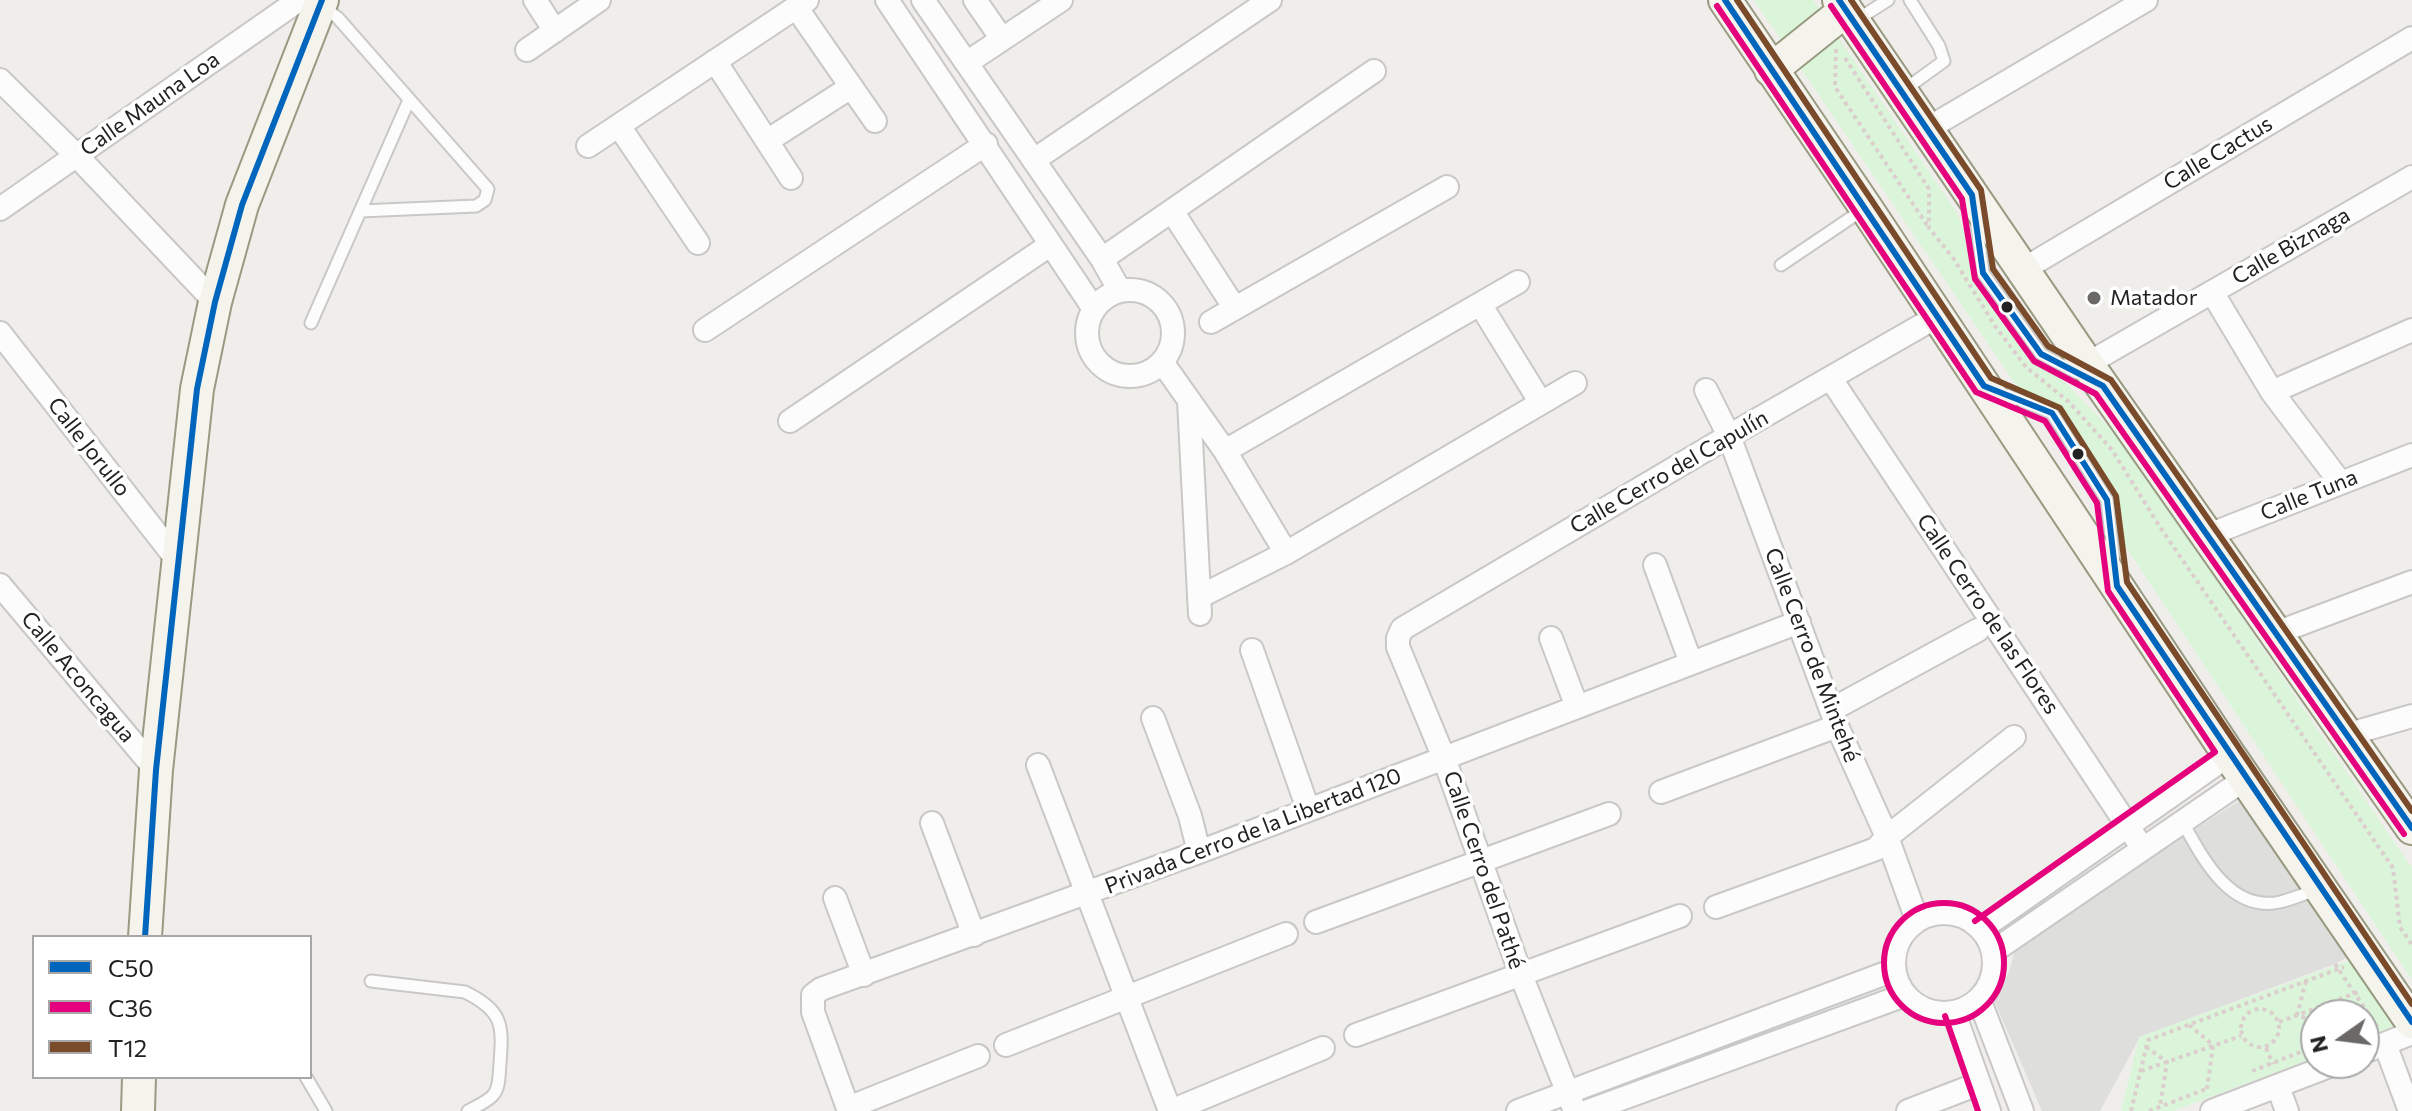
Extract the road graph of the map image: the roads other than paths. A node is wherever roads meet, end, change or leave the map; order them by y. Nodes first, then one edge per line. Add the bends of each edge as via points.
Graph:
1 (535, 0) edge
2 (599, 0) edge
3 (887, 0) edge
4 (923, 0) edge
5 (975, 0) edge
6 (1061, 0) edge
7 (1270, 0) edge
8 (1725, 0) edge
9 (1888, 0) edge
10 (1910, 0) edge
11 (2146, 0) edge
12 (314, 1) edge
13 (802, 3) edge
14 (1848, 8) edge
15 (555, 31) junction
16 (2412, 38) edge
17 (1002, 39) junction
18 (527, 50) dead end
19 (715, 61) junction
20 (968, 62) junction
21 (1771, 70) junction
22 (1374, 71) dead end
23 (0, 80) edge
24 (851, 87) junction
25 (1902, 92) junction
26 (409, 100) junction
27 (875, 121) dead end
28 (619, 126) junction
29 (1927, 129) junction
30 (767, 141) junction
31 (986, 144) junction
32 (588, 146) dead end
33 (76, 155) junction
34 (1034, 160) junction
35 (2412, 177) edge
36 (791, 178) dead end
37 (1447, 187) dead end
38 (1972, 195) junction
39 (1866, 208) junction
40 (0, 209) edge
41 (360, 211) junction
42 (1172, 211) junction
43 (698, 243) dead end
44 (1050, 245) junction
45 (1102, 259) junction
46 (1781, 265) dead end
47 (2024, 269) junction
48 (1518, 282) dead end
49 (1120, 291) junction
50 (2212, 292) junction
51 (215, 302) junction
52 (1480, 304) junction
53 (1234, 307) junction
54 (1094, 309) junction
55 (1938, 316) junction
56 (1211, 322) dead end
57 (311, 323) dead end
58 (705, 330) dead end
59 (2412, 330) edge
60 (0, 333) edge
61 (1162, 362) junction
62 (2095, 375) junction
63 (1831, 379) junction
64 (1575, 383) dead end
65 (1706, 390) dead end
66 (2272, 392) junction
67 (1189, 400) junction
68 (1541, 403) junction
69 (790, 421) dead end
70 (1729, 436) junction
71 (1225, 451) junction
72 (2412, 455) edge
73 (2340, 482) junction
74 (2206, 536) junction
75 (1286, 553) junction
76 (178, 561) junction
77 (1655, 565) dead end
78 (2412, 582) edge
79 (0, 585) edge
80 (1799, 622) junction
81 (1402, 629) joint
82 (1978, 630) dead end
83 (2276, 633) junction
84 (1551, 638) dead end
85 (1252, 650) dead end
86 (1691, 663) junction
87 (1577, 707) junction
88 (2412, 716) edge
89 (1153, 718) dead end
90 (1834, 718) junction
91 (2346, 735) junction
92 (2014, 737) dead end
93 (1444, 758) junction
94 (1038, 765) dead end
95 (2237, 767) junction
96 (156, 770) junction
97 (1661, 792) dead end
98 (1308, 809) junction
99 (1609, 814) dead end
100 (2182, 821) junction
101 (932, 823) dead end
102 (2129, 825) junction
103 (2412, 828) edge
104 (1887, 837) junction
105 (2143, 849) junction
106 (1199, 852) junction
107 (1480, 863) junction
108 (2320, 888) junction
109 (1087, 894) junction
110 (835, 898) dead end
111 (1716, 907) dead end
112 (1680, 916) dead end
113 (1917, 920) junction
114 (1316, 922) dead end
115 (1981, 929) junction
116 (1286, 934) dead end
117 (145, 935) edge
118 (974, 935) junction
119 (1994, 951) junction
120 (1894, 970) junction
121 (864, 975) junction
122 (1521, 975) junction
123 (371, 981) dead end
124 (1905, 995) junction
125 (1126, 996) junction
126 (1979, 999) junction
127 (1954, 1013) junction
128 (2412, 1022) edge
129 (2412, 1033) edge
130 (1356, 1035) dead end
131 (1006, 1045) dead end
132 (2380, 1046) edge
133 (1323, 1048) dead end
134 (978, 1056) dead end
135 (2380, 1058) edge
136 (2300, 1078) edge
137 (139, 1079) edge
138 (307, 1079) edge
139 (1978, 1084) junction
140 (2278, 1087) junction
141 (1571, 1102) edge
142 (848, 1110) edge
143 (138, 1111) edge
144 (326, 1111) edge
145 (468, 1111) edge
146 (1171, 1111) edge
147 (1518, 1111) edge
148 (1588, 1111) edge
149 (1908, 1111) edge
150 (1989, 1111) edge
151 (2022, 1111) edge
152 (2212, 1111) edge
153 (2287, 1111) edge
154 (2410, 1111) edge

1 - 15 street
2 - 15 street
3 - 31 street
4 - 20 street
5 - 17 street
6 - 17 street
7 - 34 street
8 - 21 main road
9 - 14 lane
10 - 25 lane via 1944,61
11 - 29 street
12 - 26 lane via 338,18
12 - 33 street, Calle Mauna Loa
12 - 51 main road via 242,205
13 - 19 street
13 - 24 street
14 - 21 main road
14 - 25 main road
15 - 18 street
16 - 47 street, Calle Cactus
17 - 20 street
19 - 28 street
19 - 30 street
20 - 34 street
21 - 39 main road
22 - 42 street
23 - 33 street
24 - 27 street
24 - 30 street
25 - 29 main road
26 - 41 lane
26 - 41 lane via 488,189 485,200 476,206
28 - 32 street
28 - 43 street
29 - 38 main road
30 - 36 street
31 - 44 street
31 - 58 street
33 - 40 street, Calle Mauna Loa
33 - 51 street
34 - 45 street
35 - 50 street, Calle Biznaga
37 - 53 street
38 - 47 main road
38 - 62 lane via 1983,273 2041,354
39 - 46 lane
39 - 55 main road
41 - 57 lane
42 - 45 street
42 - 53 street
44 - 54 street
44 - 69 street
45 - 49 street
47 - 62 main road
48 - 52 street
49 - 54 street
49 - 61 street via 1152,296 1165,308 1172,341
50 - 62 street, Calle Biznaga
50 - 66 street
51 - 76 main road via 197,389
52 - 68 street
52 - 71 street
53 - 56 street
54 - 61 street via 1087,339 1104,368 1120,376 1138,376
55 - 63 street, Calle Cerro del Capulín
55 - 95 main road
59 - 66 street
60 - 76 street, Calle Jorullo
61 - 67 street
62 - 74 main road
63 - 70 street, Calle Cerro del Capulín
63 - 102 street, Calle Cerro de las Flores
64 - 68 street
65 - 70 street, Calle Cerro de Mintehé
66 - 73 street
67 - 71 street
67 - 75 street via 1199,606
68 - 75 street
70 - 80 street, Calle Cerro de Mintehé
70 - 81 street, Calle Cerro del Capulín
71 - 75 street
72 - 73 street, Calle Tuna
73 - 74 street, Calle Tuna
74 - 83 main road
76 - 96 main road
77 - 86 street
78 - 83 street
79 - 96 street, Calle Aconcagua
80 - 86 street, Privada Cerro de la Libertad 120
80 - 90 street, Calle Cerro de Mintehé
81 - 93 street, Calle Cerro del Pathé via 1398,647
82 - 90 street
83 - 91 main road
84 - 87 street
85 - 98 street
86 - 87 street, Privada Cerro de la Libertad 120
87 - 93 street, Privada Cerro de la Libertad 120
88 - 91 street
89 - 106 street
90 - 97 street
90 - 104 street, Calle Cerro de Mintehé
91 - 103 main road
92 - 104 street
93 - 98 street, Privada Cerro de la Libertad 120
93 - 107 street, Calle Cerro del Pathé
94 - 109 street
95 - 100 street
95 - 102 street
95 - 108 main road
96 - 117 main road
98 - 106 street, Privada Cerro de la Libertad 120
99 - 107 street
100 - 105 street
100 - 108 lane via 2213,874 2254,902 2278,903
101 - 118 street
102 - 105 street, Calle Cerro de las Flores
102 - 115 street
104 - 111 street via 1876,849
104 - 113 street, Calle Cerro de Mintehé
105 - 119 street
106 - 109 street, Privada Cerro de la Libertad 120
107 - 114 street
107 - 122 street, Calle Cerro del Pathé
108 - 128 main road
109 - 118 street, Privada Cerro de la Libertad 120
109 - 125 street
110 - 121 street
112 - 122 street
113 - 115 street via 1938,913 1960,915
113 - 120 street via 1903,933
115 - 119 street
116 - 125 street
118 - 121 street, Privada Cerro de la Libertad 120
119 - 126 street via 1993,974
120 - 124 street
120 - 141 street
121 - 142 street, Privada Cerro de la Libertad 120 via 813,995 813,1012
122 - 130 street
122 - 141 street, Calle Cerro del Pathé
123 - 145 lane via 465,992 498,1018 503,1029 498,1088
124 - 127 street via 1920,1007
124 - 148 street
125 - 131 street
125 - 146 street
126 - 127 street
126 - 151 street
127 - 139 street
129 - 132 street
133 - 146 street
134 - 142 street
135 - 154 street
136 - 140 street
137 - 143 main road
138 - 144 lane
139 - 149 street
139 - 150 street
140 - 152 street
140 - 153 street
141 - 147 street

